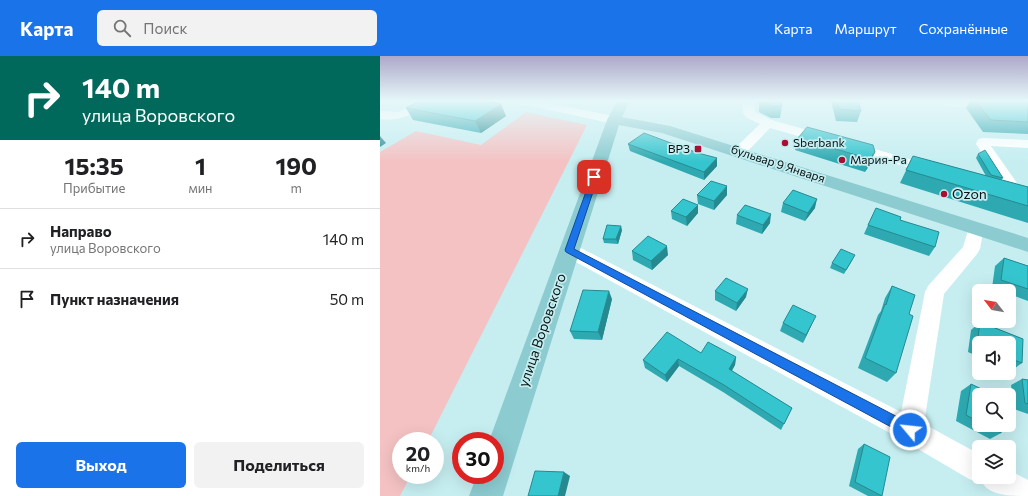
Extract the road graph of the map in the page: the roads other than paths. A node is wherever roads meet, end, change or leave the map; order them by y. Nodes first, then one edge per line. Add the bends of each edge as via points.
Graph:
1 (614, 122) edge
2 (647, 122) edge
3 (765, 122) edge
4 (768, 123) junction
5 (1028, 144) edge
6 (739, 152) junction
7 (948, 174) edge
8 (994, 187) edge
9 (1022, 195) edge
10 (976, 228) junction
11 (1028, 245) edge
12 (569, 250) junction
13 (910, 430) junction
14 (504, 441) edge
15 (972, 465) edge
16 (490, 484) edge
17 (1007, 484) edge
18 (486, 496) edge
19 (1028, 496) edge

1 - 12 main road, улица Воровского
2 - 6 main road, бульвар 9 Января
3 - 4 street
4 - 6 street
4 - 7 street
5 - 9 street via 983,142
6 - 10 main road, бульвар 9 Января
8 - 9 street
10 - 11 main road, бульвар 9 Января
10 - 13 street via 971,249 935,292
12 - 13 street
12 - 14 main road, улица Воровского
13 - 15 street
16 - 18 main road
17 - 19 street

